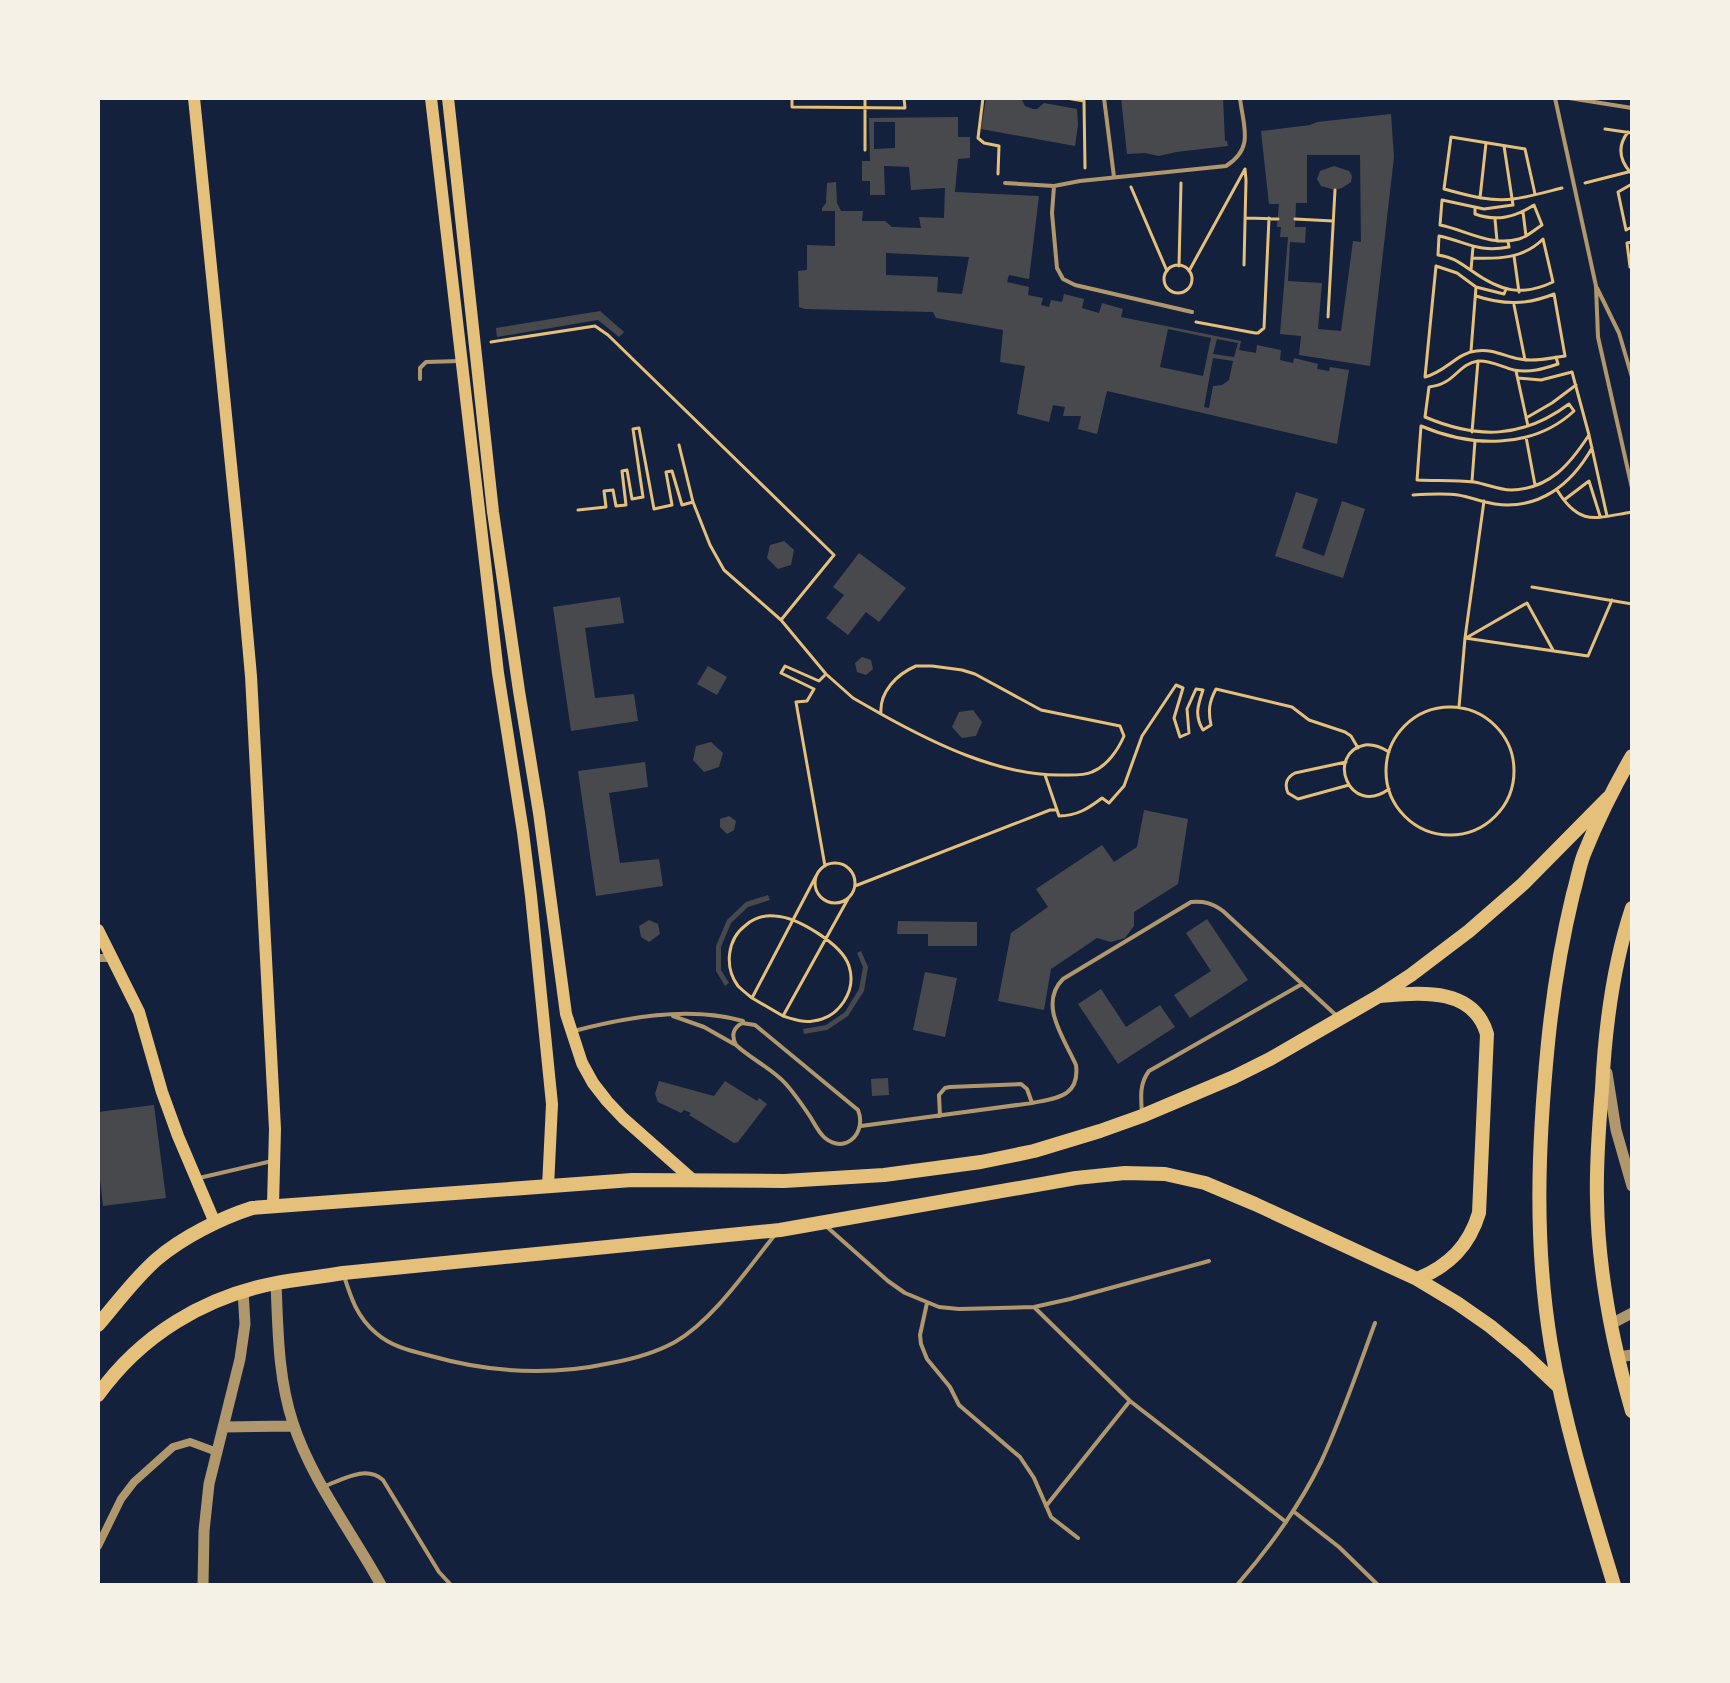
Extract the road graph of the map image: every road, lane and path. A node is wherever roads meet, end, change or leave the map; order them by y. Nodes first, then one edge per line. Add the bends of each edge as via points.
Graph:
1 (194, 98) edge
2 (431, 98) edge
3 (448, 98) edge
4 (792, 98) edge
5 (823, 98) edge
6 (865, 98) edge
7 (904, 98) edge
8 (983, 98) edge
9 (1066, 98) edge
10 (1104, 98) edge
11 (1240, 98) edge
12 (1555, 98) edge
13 (1569, 98) edge
14 (823, 107) junction
15 (865, 107) junction
16 (1632, 108) edge
17 (1605, 129) dead end
18 (1630, 132) edge
19 (1486, 143) junction
20 (1504, 146) junction
21 (865, 150) dead end
22 (1243, 151) junction
23 (1245, 169) junction
24 (1181, 171) junction
25 (1630, 172) edge
26 (1126, 176) junction
27 (1114, 177) junction
28 (1085, 180) junction
29 (1005, 183) joint
30 (1632, 184) edge
31 (1054, 186) junction
32 (1335, 190) dead end
33 (1480, 198) junction
34 (1512, 199) junction
35 (1475, 208) junction
36 (1523, 212) junction
37 (1245, 218) junction
38 (1269, 218) junction
39 (1278, 219) dead end
40 (1295, 219) dead end
41 (1495, 219) junction
42 (1333, 221) junction
43 (1632, 227) edge
44 (1526, 236) junction
45 (1497, 241) junction
46 (1508, 241) junction
47 (1632, 242) edge
48 (1473, 247) junction
49 (1514, 256) junction
50 (1472, 258) junction
51 (1244, 265) dead end
52 (1179, 266) junction
53 (1632, 267) edge
54 (1471, 270) junction
55 (1167, 271) junction
56 (1189, 271) junction
57 (1596, 286) junction
58 (1476, 287) junction
59 (1506, 289) junction
60 (1519, 292) junction
61 (1476, 296) junction
62 (1514, 303) junction
63 (1192, 312) dead end
64 (1328, 317) dead end
65 (1193, 321) dead end
66 (497, 341) dead end
67 (1471, 352) junction
68 (1556, 357) junction
69 (1525, 360) junction
70 (462, 361) junction
71 (1478, 361) junction
72 (1516, 370) junction
73 (1632, 377) edge
74 (1518, 378) junction
75 (420, 379) dead end
76 (1577, 384) junction
77 (1526, 418) junction
78 (1528, 426) junction
79 (1472, 432) junction
80 (1589, 435) junction
81 (1526, 437) junction
82 (1475, 441) junction
83 (679, 445) dead end
84 (1592, 448) junction
85 (1472, 482) junction
86 (1535, 486) junction
87 (1632, 488) edge
88 (1557, 490) junction
89 (1413, 495) dead end
90 (1564, 500) junction
91 (1484, 501) junction
92 (693, 502) junction
93 (578, 510) dead end
94 (1632, 512) edge
95 (1607, 516) junction
96 (1600, 517) junction
97 (1532, 587) dead end
98 (1612, 600) junction
99 (1632, 604) edge
100 (781, 620) junction
101 (1465, 638) junction
102 (1553, 650) junction
103 (826, 674) junction
104 (1459, 707) junction
105 (881, 714) junction
106 (1358, 748) junction
107 (1389, 752) junction
108 (1632, 756) edge
109 (1346, 762) junction
110 (1045, 775) junction
111 (1349, 785) junction
112 (1389, 789) junction
113 (1608, 798) junction
114 (1057, 810) junction
115 (825, 866) junction
116 (816, 876) junction
117 (855, 886) junction
118 (849, 897) junction
119 (1632, 908) edge
120 (793, 921) junction
121 (98, 930) edge
122 (826, 939) junction
123 (98, 958) edge
124 (113, 958) junction
125 (1302, 984) junction
126 (1379, 996) junction
127 (752, 998) junction
128 (670, 1015) junction
129 (783, 1016) junction
130 (1340, 1019) junction
131 (746, 1022) junction
132 (572, 1032) junction
133 (736, 1045) junction
134 (1604, 1048) junction
135 (1032, 1103) junction
136 (940, 1116) junction
137 (1142, 1116) junction
138 (861, 1126) junction
139 (274, 1161) junction
140 (196, 1179) junction
141 (693, 1180) junction
142 (1632, 1186) edge
143 (548, 1187) junction
144 (273, 1205) junction
145 (215, 1223) junction
146 (822, 1223) junction
147 (780, 1230) junction
148 (1209, 1261) dead end
149 (343, 1273) junction
150 (1417, 1279) junction
151 (276, 1283) junction
152 (243, 1291) junction
153 (927, 1303) junction
154 (1034, 1307) junction
155 (1632, 1313) edge
156 (1375, 1323) dead end
157 (1611, 1324) junction
158 (98, 1325) edge
159 (1625, 1356) edge
160 (1559, 1387) junction
161 (98, 1395) edge
162 (1130, 1401) junction
163 (1632, 1411) edge
164 (294, 1426) junction
165 (223, 1427) junction
166 (217, 1452) junction
167 (323, 1487) junction
168 (1046, 1506) junction
169 (1293, 1511) junction
170 (1286, 1522) junction
171 (1078, 1538) dead end
172 (98, 1546) edge
173 (203, 1585) edge
174 (381, 1585) edge
175 (451, 1585) edge
176 (1237, 1585) edge
177 (1378, 1585) edge
178 (1614, 1585) edge

1 - 139 main road via 251,676
2 - 70 main road
3 - 132 main road via 493,512
4 - 14 path via 792,107
5 - 14 path
6 - 15 path
7 - 15 path via 905,108
8 - 29 path via 978,138 999,146 998,179
9 - 28 path via 1084,101
10 - 27 lane
11 - 22 lane
12 - 57 lane
13 - 16 lane
14 - 15 path
15 - 21 path
17 - 18 path
18 - 25 path via 1620,152
19 - 20 path
19 - 33 path
19 - 33 path via 1451,137 1444,189
20 - 34 path
20 - 34 path via 1525,149 1535,194
22 - 23 path
22 - 24 lane via 1226,166
23 - 37 path
23 - 56 path
24 - 26 lane
24 - 52 path
26 - 27 lane
26 - 55 path
27 - 28 lane
28 - 31 lane
29 - 31 lane
30 - 43 path via 1618,192 1626,230
31 - 63 lane via 1056,261 1063,279
32 - 42 path
33 - 34 path
34 - 35 path via 1513,205
35 - 41 path via 1475,214
35 - 45 path via 1442,200 1440,225
36 - 41 path
36 - 44 path
36 - 44 path via 1534,205 1542,225
37 - 38 path
37 - 51 path
38 - 39 path
38 - 65 path via 1264,328 1255,333
40 - 42 path
41 - 45 path
42 - 64 path
44 - 46 path
45 - 46 path
46 - 48 path via 1509,247
47 - 53 path via 1627,243
48 - 50 path
48 - 54 path via 1439,236 1438,255
49 - 50 path
49 - 60 path
49 - 60 path via 1543,239 1553,282
50 - 54 path
52 - 55 path
52 - 56 path
54 - 59 path
55 - 56 path via 1164,282 1177,293 1191,283
57 - 73 lane via 1619,333
57 - 87 lane via 1598,337
58 - 59 path via 1504,294
58 - 61 path
58 - 67 path via 1436,266 1425,377
59 - 60 path
61 - 62 path
61 - 67 path
62 - 68 path via 1554,294 1565,356
62 - 69 path
66 - 100 path via 595,326 834,555
67 - 69 path
68 - 69 path
68 - 72 path via 1558,364 1549,367
70 - 75 lane via 426,362
70 - 143 main road via 534,925 552,1104
71 - 72 path
71 - 79 path
71 - 79 path via 1445,384 1429,387 1425,417
72 - 74 path
74 - 76 path via 1541,380 1572,372
74 - 77 path
76 - 77 path
76 - 80 path
77 - 78 path
78 - 79 path
78 - 81 path via 1569,404 1574,411 1557,425
80 - 84 path
80 - 86 path via 1568,466
81 - 82 path
81 - 86 path
82 - 85 path
82 - 85 path via 1421,426 1417,480
83 - 92 path
84 - 88 path
84 - 95 path
85 - 86 path via 1511,490
88 - 90 path
88 - 91 path via 1519,505
89 - 91 path
90 - 96 path via 1580,515
90 - 96 path via 1589,481
91 - 101 path
92 - 93 path via 682,505 672,471 666,472 672,505 654,509 639,428 633,429 643,497 632,499 627,470 622,471 626,505 616,506 613,490 604,491 606,507
92 - 100 path via 724,570
94 - 95 path
95 - 96 path
97 - 98 path
98 - 99 path
98 - 102 path via 1588,656
100 - 103 path
101 - 102 path
101 - 102 path via 1527,603
101 - 104 path
103 - 105 path
103 - 115 path via 819,681 785,666 781,673 814,689 807,701 796,702
104 - 107 path via 1421,713 1401,729
104 - 112 path via 1484,716 1509,745 1513,783 1503,807 1484,825 1447,835 1411,821
105 - 110 path via 980,760
105 - 110 path via 881,700 895,679 916,666 932,666 975,674 1041,710 1123,730 1122,741 1103,766 1089,773
106 - 107 path via 1377,745
106 - 109 path
106 - 114 path via 1345,732 1309,720 1292,707 1216,689 1209,706 1211,725 1203,730 1199,723 1203,690 1196,689 1187,709 1189,733 1180,737 1174,718 1183,688 1176,685 1142,736 1120,793 1109,803 1102,798 1082,812 1059,816
107 - 112 path
108 - 113 main road
109 - 111 path
109 - 111 path via 1295,773 1286,785 1298,799
110 - 114 path
111 - 112 path via 1357,794 1374,797
113 - 126 main road via 1469,931
113 - 160 main road via 1583,856 1563,937 1542,1101 1540,1244
114 - 117 path
115 - 116 path
115 - 117 path via 845,865
116 - 118 path via 817,890 826,900
116 - 120 path
117 - 118 path
118 - 122 path
119 - 134 main road via 1617,962
120 - 122 path
120 - 127 path
120 - 127 path via 771,915 757,918 736,935 730,948 732,975
121 - 124 main road
122 - 129 path
122 - 129 path via 849,966 847,996 839,1008 813,1022
123 - 124 street
124 - 140 main road via 139,1012 162,1092
125 - 130 lane
125 - 135 lane via 1215,905 1184,905 1057,985 1051,1007 1076,1065 1076,1081 1065,1094
125 - 137 lane via 1149,1071 1141,1088
126 - 130 main road
126 - 150 main road via 1422,994 1458,1000 1479,1016 1487,1034 1479,1213 1454,1257
127 - 129 path
128 - 131 lane via 717,1015
128 - 132 lane
128 - 133 lane
130 - 137 main road via 1234,1077
131 - 133 lane via 735,1028
131 - 138 lane via 858,1110
132 - 141 main road via 582,1063 607,1101
133 - 138 lane via 782,1080 829,1141 845,1143
134 - 142 street via 1616,1130
134 - 157 main road via 1597,1203
135 - 136 lane
135 - 136 lane via 1021,1084 950,1087 939,1095
136 - 138 lane
137 - 141 main road via 1034,1151 934,1169 784,1181
139 - 140 lane
139 - 144 main road
140 - 145 main road
141 - 143 main road
143 - 144 main road
144 - 145 main road
145 - 158 main road via 157,1259
146 - 147 main road
146 - 150 main road via 1076,1178 1165,1174 1205,1183
146 - 153 lane via 888,1281
147 - 149 main road
147 - 149 lane via 713,1310 683,1337 644,1355 585,1369 504,1370 405,1350 361,1317
148 - 154 lane
149 - 151 main road
150 - 160 main road via 1490,1326
151 - 152 main road
151 - 164 street via 280,1367
152 - 161 main road via 212,1301 156,1335
152 - 165 street via 244,1336
153 - 154 lane via 959,1309
153 - 168 lane via 920,1335 927,1359 959,1405 1020,1457
154 - 162 lane
155 - 157 street
156 - 169 lane via 1321,1462
157 - 159 main road
159 - 163 main road
160 - 178 main road
162 - 168 lane
162 - 170 lane
164 - 165 street
164 - 167 street
165 - 166 street
166 - 172 street via 190,1442 173,1447 121,1499
166 - 173 street via 204,1531
167 - 174 street
167 - 175 lane via 361,1473 377,1474
168 - 171 lane via 1051,1517
169 - 170 lane
169 - 177 lane
170 - 176 lane

